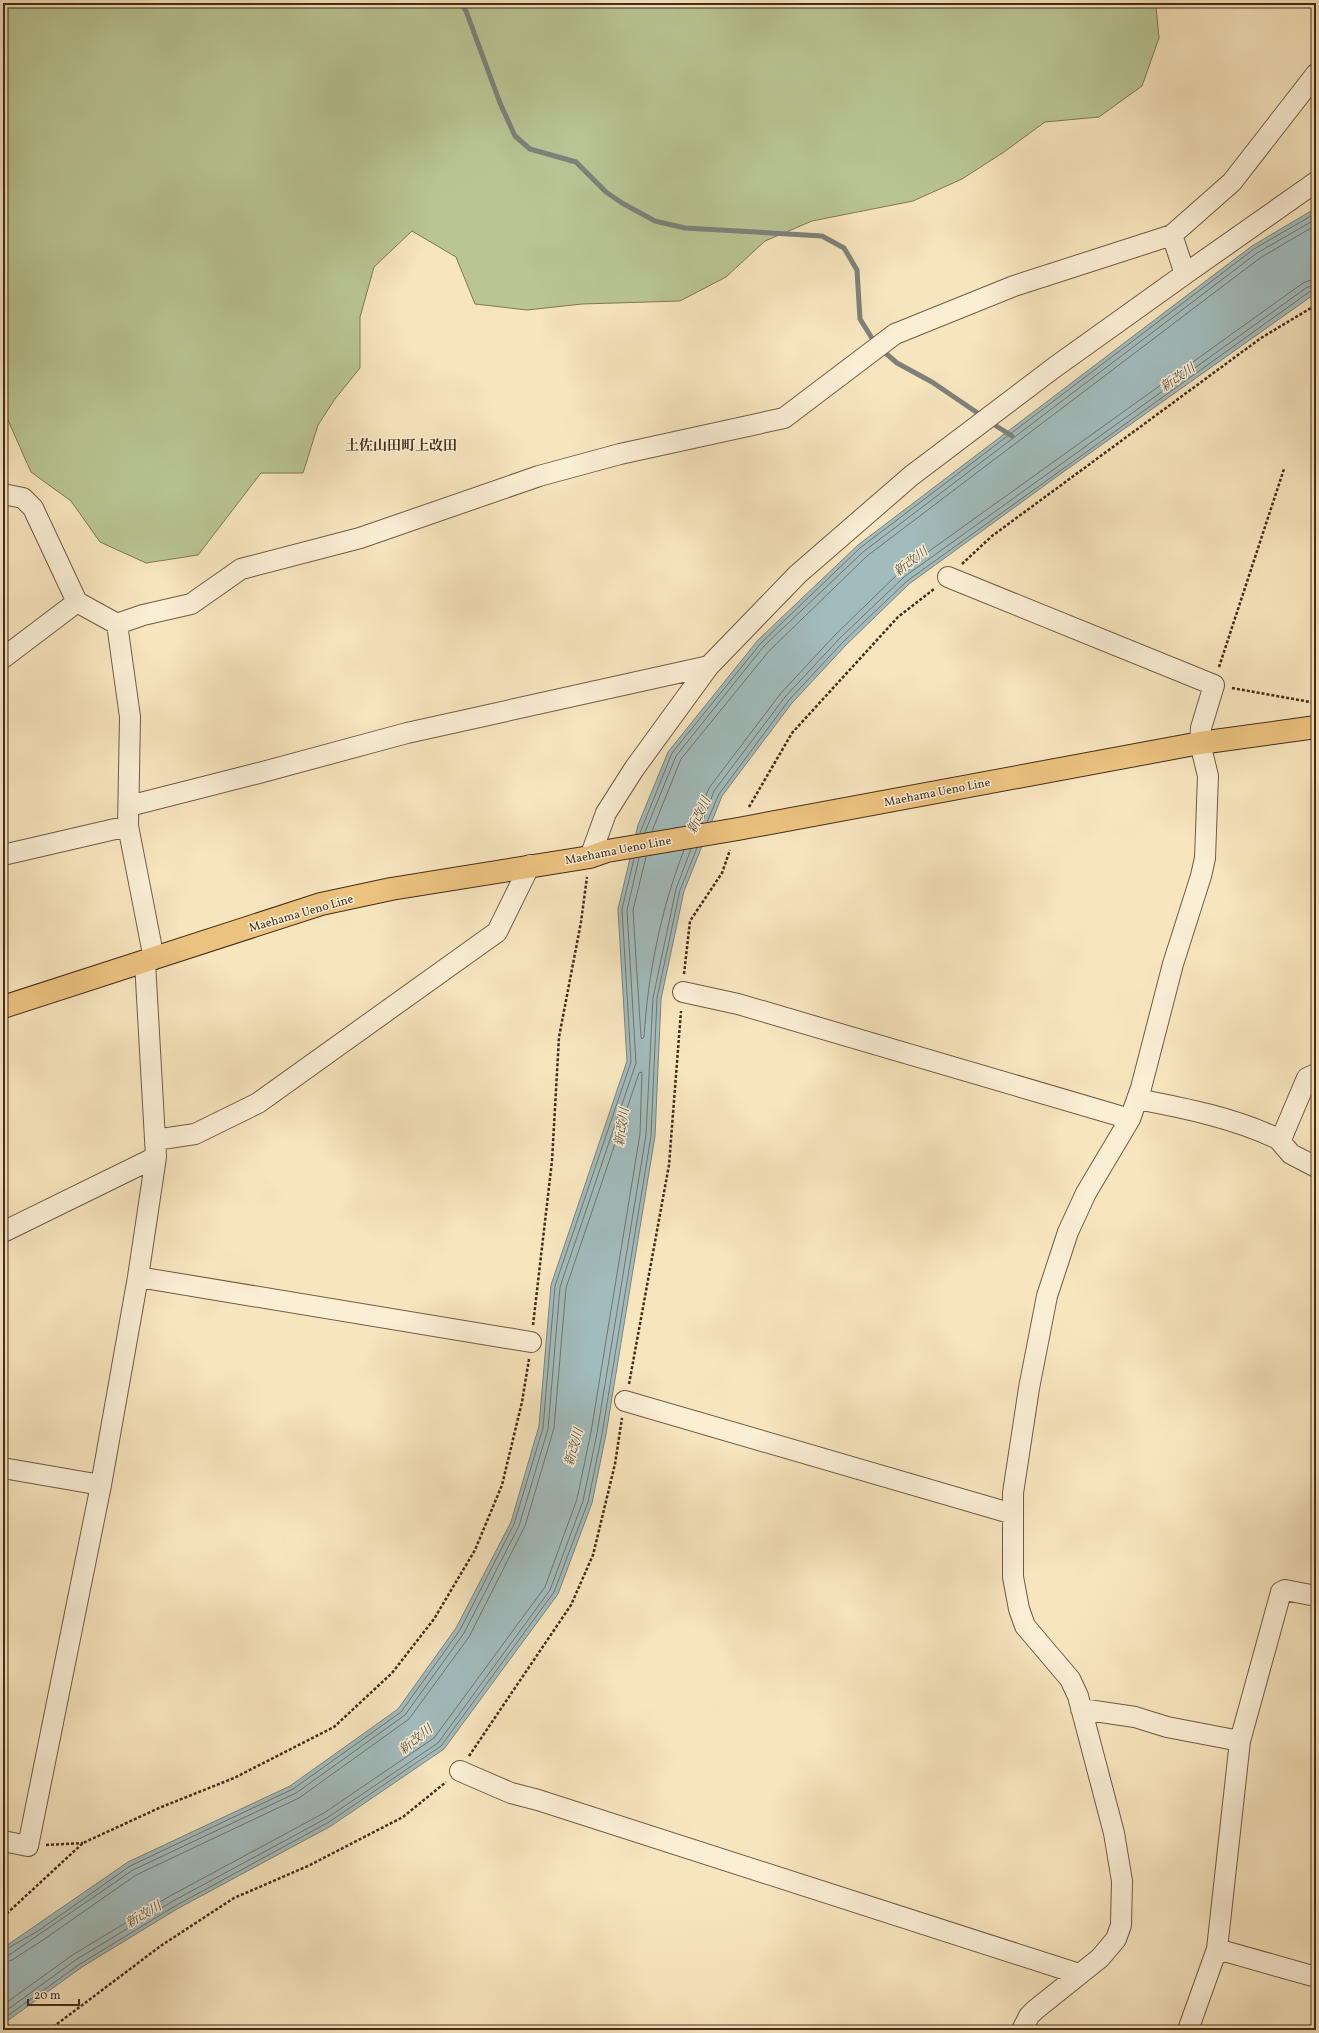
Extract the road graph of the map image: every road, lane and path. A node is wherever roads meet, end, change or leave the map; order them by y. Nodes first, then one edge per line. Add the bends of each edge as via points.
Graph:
1 (1316, 74) edge
2 (1316, 182) edge
3 (1172, 235) junction
4 (1185, 274) junction
5 (1316, 305) edge
6 (1284, 469) dead end
7 (3, 494) edge
8 (948, 577) junction
9 (77, 602) junction
10 (117, 624) junction
11 (3, 658) edge
12 (709, 666) junction
13 (1214, 685) junction
14 (1316, 703) edge
15 (1316, 727) edge
16 (1200, 743) junction
17 (129, 816) junction
18 (732, 830) junction
19 (598, 854) junction
20 (3, 855) edge
21 (530, 866) junction
22 (150, 960) junction
23 (683, 992) junction
24 (3, 1007) edge
25 (1316, 1074) edge
26 (1137, 1099) junction
27 (1130, 1119) junction
28 (1278, 1140) junction
29 (156, 1148) junction
30 (1316, 1167) edge
31 (3, 1232) edge
32 (138, 1277) junction
33 (532, 1342) junction
34 (625, 1401) junction
35 (3, 1468) edge
36 (101, 1485) junction
37 (1013, 1514) junction
38 (1316, 1596) edge
39 (1081, 1709) junction
40 (1240, 1741) junction
41 (460, 1771) junction
42 (3, 1841) edge
43 (83, 1843) junction
44 (28, 1846) junction
45 (3, 1917) edge
46 (1218, 1949) junction
47 (1079, 1974) junction
48 (1316, 1977) edge
49 (48, 2030) edge
50 (1022, 2030) edge
51 (1188, 2030) edge

1 - 3 street via 1232,182
2 - 4 street
3 - 4 street
3 - 10 street via 1014,286 895,334 784,418 620,454 554,472 360,538 241,569 191,604
4 - 12 street via 1055,366 911,476 798,574
5 - 8 path via 1261,338 998,531
6 - 13 path
7 - 9 street via 23,498 33,508
8 - 13 street
8 - 18 path via 898,617 792,733
9 - 10 street
9 - 11 street
10 - 17 street via 130,718
12 - 17 street via 407,733
12 - 19 street via 606,813
13 - 14 path
13 - 16 street via 1200,728
15 - 16 main road, Maehama Ueno Line
16 - 18 main road, Maehama Ueno Line
16 - 26 street via 1208,776 1201,876 1173,964
17 - 20 street
17 - 22 street
18 - 19 main road, Maehama Ueno Line
18 - 23 path via 722,873 690,921
19 - 21 main road, Maehama Ueno Line
19 - 33 path via 581,922 559,1037 552,1161
21 - 22 main road, Maehama Ueno Line via 391,889 321,904
21 - 29 street via 497,932 258,1103 195,1134
22 - 24 main road, Maehama Ueno Line
22 - 29 street
23 - 27 street via 738,1004
23 - 34 path via 669,1165
25 - 28 street via 1307,1078 1282,1137
26 - 27 street
26 - 28 street via 1257,1129
27 - 37 street via 1086,1193 1068,1232 1048,1296 1029,1388 1013,1493
28 - 30 street via 1291,1154
29 - 31 street
29 - 32 street
32 - 33 street
32 - 36 street
33 - 43 path via 522,1402 502,1485 475,1550 434,1619 392,1673 334,1727 234,1778 159,1808
34 - 37 street
34 - 41 path via 615,1464 593,1555 571,1605
35 - 36 street
36 - 44 street
37 - 39 street via 1013,1577 1019,1609 1025,1626 1070,1679
38 - 40 street via 1285,1590 1281,1592
39 - 40 street via 1135,1717 1167,1727
39 - 47 street via 1114,1833 1122,1881 1121,1925 1116,1939 1100,1958
40 - 46 street
41 - 47 street via 511,1793
41 - 49 path via 403,1817 308,1866 234,1898 162,1945
42 - 44 street
43 - 44 path
43 - 45 path
46 - 48 street
46 - 51 street
47 - 50 street via 1029,2016

